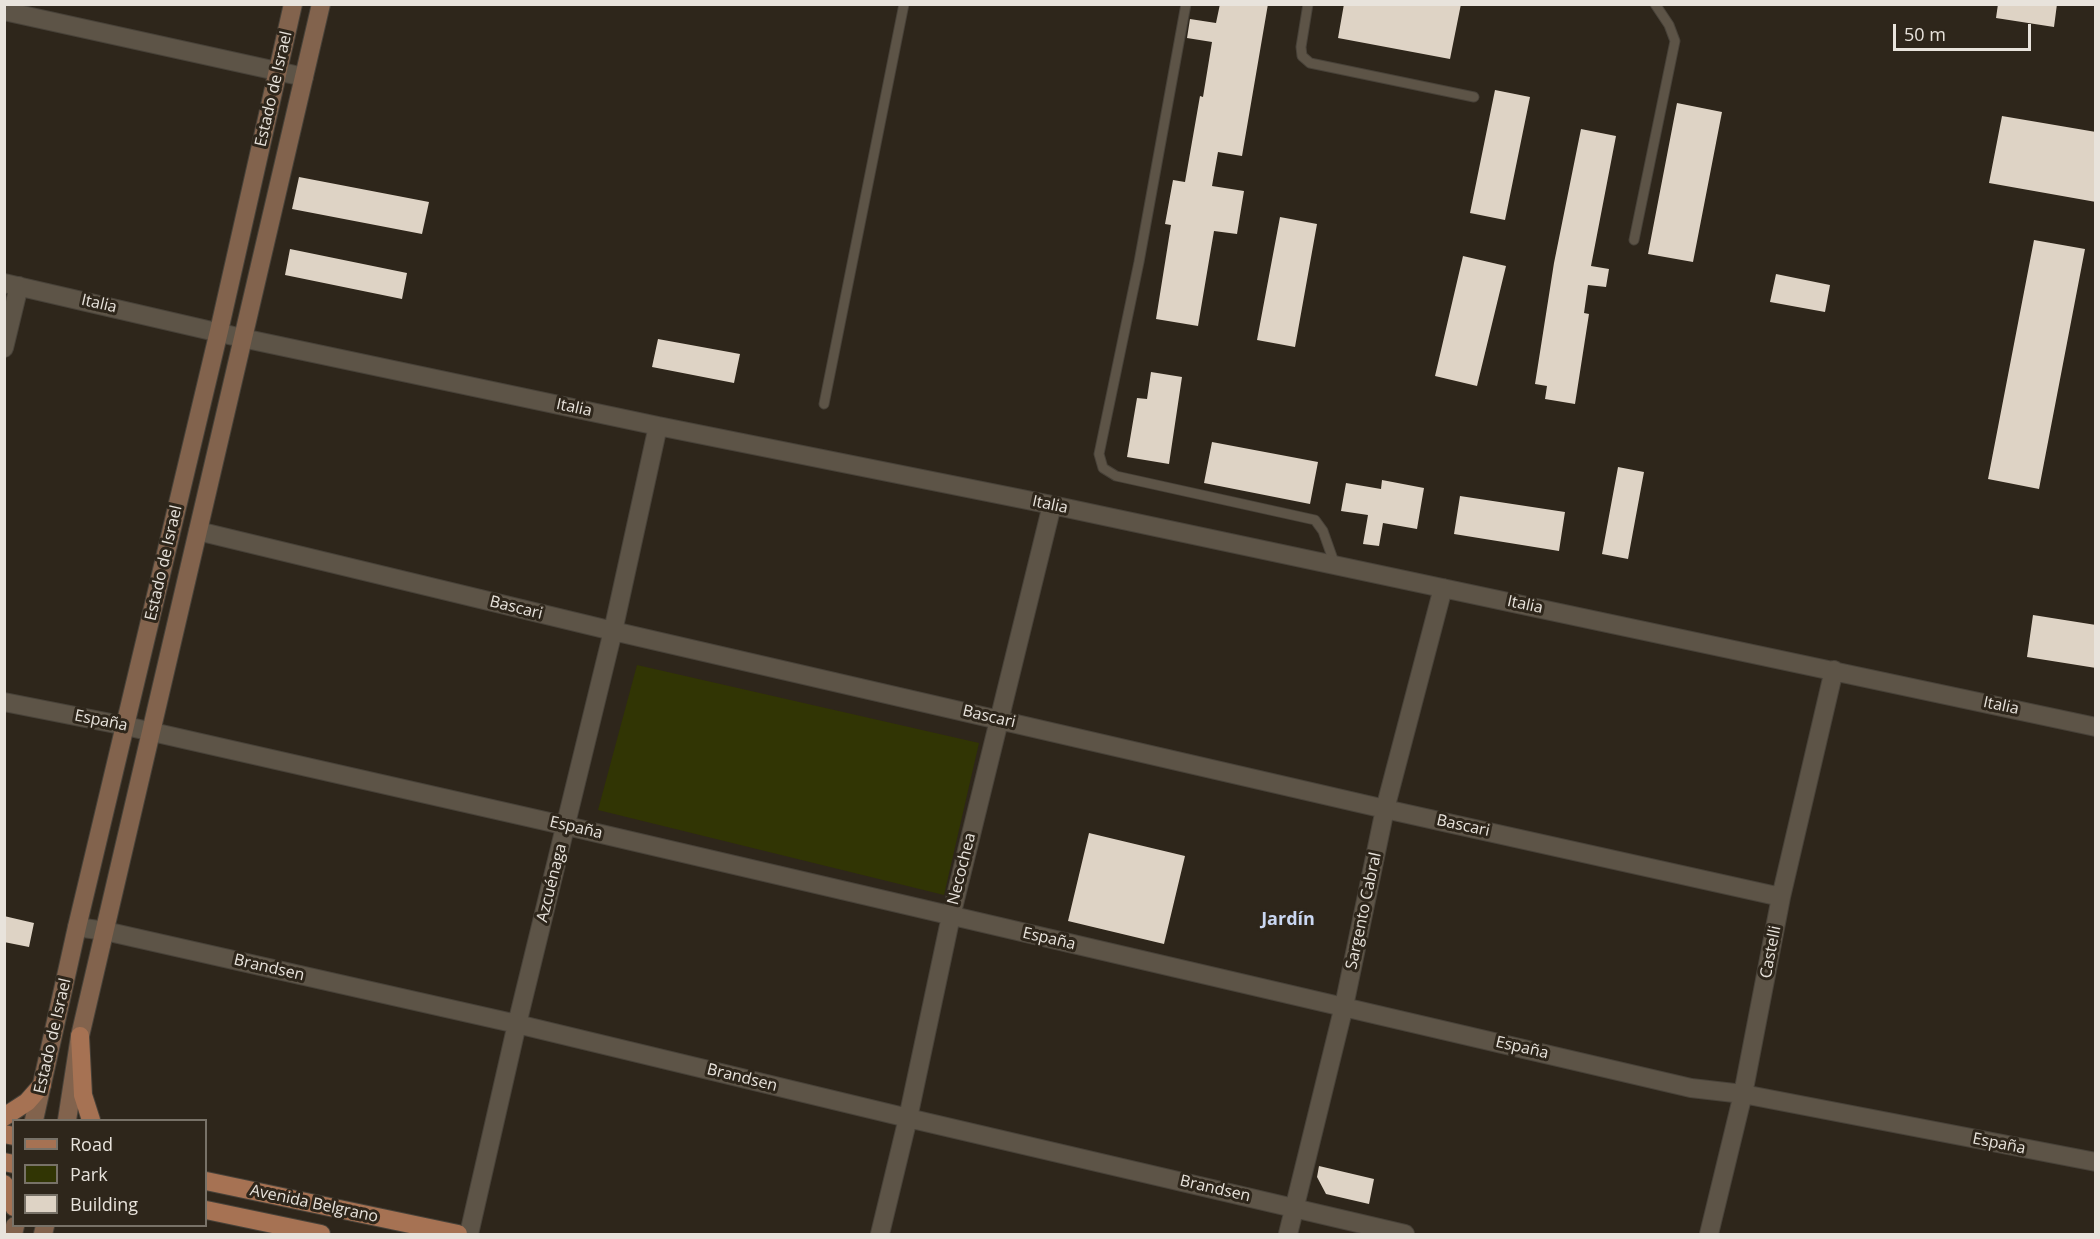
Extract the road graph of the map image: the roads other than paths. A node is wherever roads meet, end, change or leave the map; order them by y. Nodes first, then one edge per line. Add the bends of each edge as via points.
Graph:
1 (293, 4) edge
2 (321, 4) edge
3 (904, 4) edge
4 (1186, 4) edge
5 (1308, 4) edge
6 (1655, 4) edge
7 (4, 12) edge
8 (279, 70) junction
9 (304, 76) junction
10 (1474, 97) dead end
11 (1635, 240) dead end
12 (12, 285) edge
13 (219, 331) junction
14 (242, 338) junction
15 (4, 348) edge
16 (824, 404) dead end
17 (658, 426) junction
18 (1052, 505) junction
19 (198, 531) junction
20 (1335, 565) junction
21 (1443, 588) junction
22 (613, 631) junction
23 (1834, 670) junction
24 (4, 702) edge
25 (999, 720) junction
26 (126, 726) junction
27 (2096, 727) edge
28 (150, 731) junction
29 (1385, 809) junction
30 (567, 826) junction
31 (1781, 897) junction
32 (951, 916) junction
33 (78, 927) junction
34 (105, 931) junction
35 (1344, 1006) junction
36 (517, 1024) junction
37 (81, 1036) junction
38 (42, 1085) junction
39 (1743, 1094) junction
40 (4, 1117) edge
41 (908, 1118) junction
42 (34, 1119) edge
43 (67, 1119) edge
44 (91, 1119) edge
45 (2096, 1162) edge
46 (207, 1181) edge
47 (4, 1184) edge
48 (12, 1201) edge
49 (1294, 1207) junction
50 (207, 1210) edge
51 (321, 1234) edge
52 (458, 1234) edge
53 (469, 1234) edge
54 (880, 1234) edge
55 (1288, 1234) edge
56 (1405, 1234) edge
57 (1709, 1234) edge

1 - 8 main road, Estado de Israel
2 - 9 main road, Estado de Israel
3 - 16 lane
4 - 20 lane via 1099,454 1103,468 1116,476 1315,520
5 - 10 lane via 1301,47 1302,56 1310,63
6 - 11 lane via 1670,25 1675,41
7 - 8 street
8 - 9 street
8 - 13 main road, Estado de Israel
9 - 14 main road, Estado de Israel
12 - 13 street, Italia
12 - 15 street
13 - 14 street, Italia
13 - 26 main road, Estado de Israel
14 - 17 street, Italia
14 - 19 main road, Estado de Israel
17 - 18 street, Italia
17 - 22 street, Azcuénaga
18 - 20 street, Italia
18 - 25 street, Necochea
19 - 22 street, Bascari
19 - 28 main road, Estado de Israel
20 - 21 street, Italia
21 - 23 street, Italia
21 - 29 street, Sargento Cabral
22 - 25 street, Bascari
22 - 30 street, Azcuénaga
23 - 27 street, Italia
23 - 31 street, Castelli
24 - 26 street, España
25 - 29 street, Bascari
25 - 32 street, Necochea
26 - 28 street, España
26 - 33 main road, Estado de Israel
28 - 30 street, España
28 - 34 main road, Estado de Israel
29 - 31 street, Bascari
29 - 35 street, Sargento Cabral
30 - 32 street, España
30 - 36 street, Azcuénaga
31 - 39 street, Castelli
32 - 35 street, España
32 - 41 street, Necochea
33 - 34 street, Brandsen
33 - 38 main road, Estado de Israel
34 - 36 street, Brandsen
34 - 37 main road, Estado de Israel
35 - 39 street, España via 1691,1088
35 - 49 street, Sargento Cabral
36 - 41 street, Brandsen
36 - 53 street, Azcuénaga
37 - 43 main road, Estado de Israel
37 - 44 main road via 83,1095
38 - 40 main road via 27,1102
38 - 42 main road, Estado de Israel
39 - 45 street, España
39 - 57 street, Castelli
41 - 49 street, Brandsen
41 - 54 street, Necochea
46 - 52 main road, Avenida Belgrano
47 - 48 main road
49 - 55 street, Sargento Cabral
49 - 56 street, Brandsen
50 - 51 main road, Avenida Belgrano

